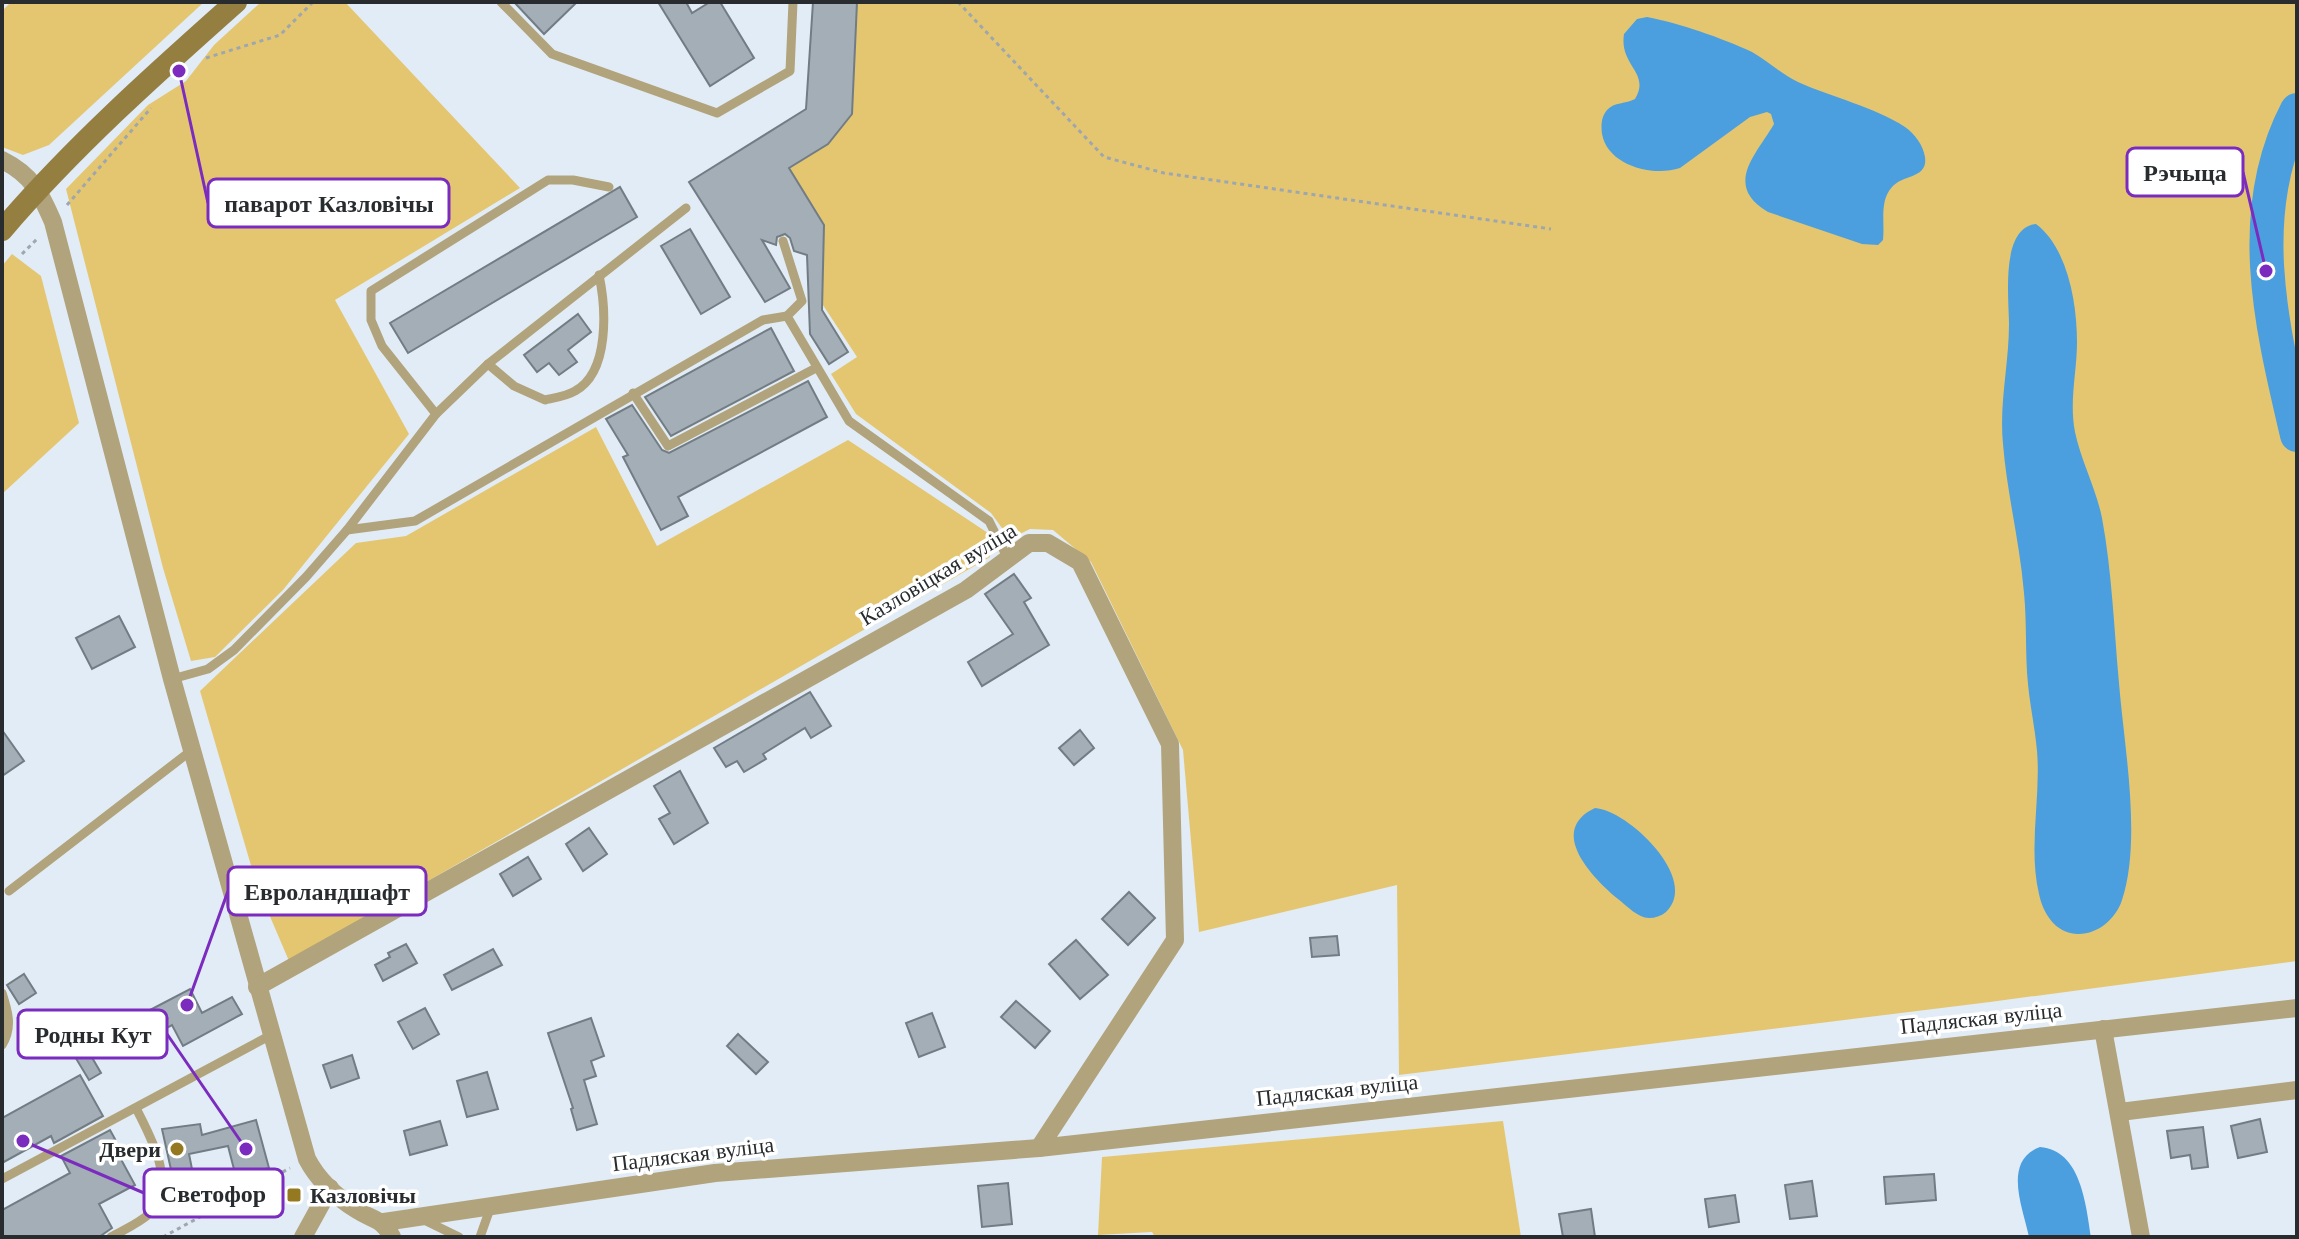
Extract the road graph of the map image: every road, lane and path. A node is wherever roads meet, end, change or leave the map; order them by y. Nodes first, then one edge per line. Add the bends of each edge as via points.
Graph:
1 (236, 2) edge
2 (313, 2) edge
3 (501, 2) edge
4 (793, 2) edge
5 (958, 2) edge
6 (198, 60) dead end
7 (151, 108) dead end
8 (2, 160) edge
9 (609, 187) dead end
10 (37, 189) junction
11 (686, 208) dead end
12 (53, 222) junction
13 (1551, 229) dead end
14 (2, 230) edge
15 (783, 241) dead end
16 (22, 254) dead end
17 (599, 275) junction
18 (787, 316) junction
19 (488, 364) junction
20 (816, 368) junction
21 (633, 393) junction
22 (436, 414) junction
23 (347, 530) junction
24 (1007, 557) junction
25 (172, 679) junction
26 (192, 750) junction
27 (9, 891) dead end
28 (257, 987) junction
29 (2, 993) edge
30 (2297, 1008) edge
31 (2103, 1029) junction
32 (271, 1035) junction
33 (2, 1045) edge
34 (2297, 1090) edge
35 (136, 1108) junction
36 (2120, 1112) junction
37 (1039, 1148) junction
38 (307, 1159) junction
39 (2, 1179) edge
40 (330, 1188) junction
41 (492, 1205) junction
42 (416, 1217) junction
43 (388, 1229) edge
44 (111, 1237) edge
45 (163, 1237) edge
46 (303, 1237) edge
47 (459, 1237) edge
48 (480, 1237) edge
49 (2141, 1237) edge

1 - 10 main road
2 - 6 path via 280,35
3 - 4 lane via 552,54 717,113 790,71
5 - 13 path via 1104,157 1164,173
7 - 12 path
8 - 10 street via 18,168
9 - 22 lane via 548,180 371,291 371,320 382,346
10 - 12 street
10 - 14 main road
11 - 17 lane
12 - 16 path
12 - 25 street
15 - 18 lane via 802,301
17 - 19 lane
17 - 19 lane via 604,297 602,342 596,369 576,391 545,400 514,386
18 - 20 lane
18 - 21 lane via 763,320
19 - 22 lane
20 - 21 lane via 668,446
20 - 24 lane via 849,421 989,521
21 - 23 lane via 415,521
22 - 23 lane
23 - 25 lane via 234,650 208,669
24 - 28 street, Казловіцкая вуліца via 966,590
24 - 37 street, Казловіцкая вуліца via 1029,543 1048,543 1080,562 1170,744 1175,940
25 - 26 street
26 - 27 lane
26 - 28 street
28 - 32 street
29 - 33 lane via 9,1029
30 - 31 street, Падляская вуліца
31 - 36 street
31 - 37 street, Падляская вуліца
32 - 35 lane
32 - 38 street
34 - 36 street
35 - 39 lane
35 - 44 lane via 158,1157 162,1185 151,1212
36 - 49 street
37 - 41 street, Падляская вуліца via 715,1173
38 - 40 street
38 - 45 path
40 - 43 street
40 - 46 street
41 - 42 street, Падляская вуліца
41 - 48 lane
42 - 43 street, Падляская вуліца
42 - 47 lane

